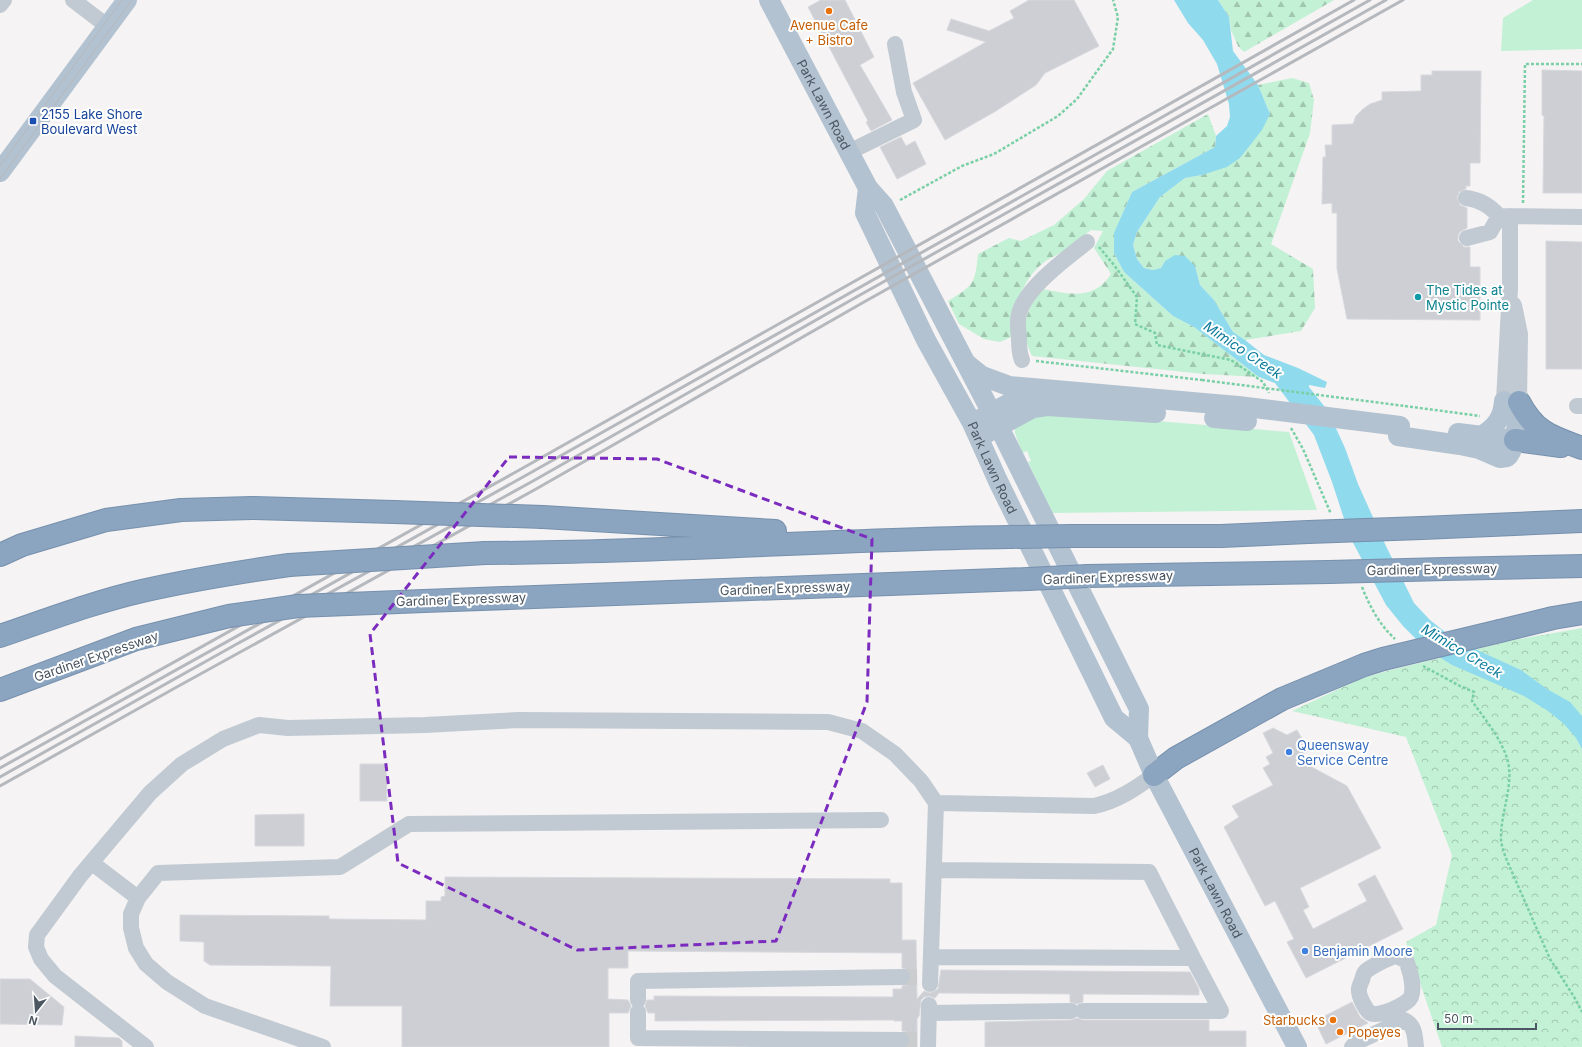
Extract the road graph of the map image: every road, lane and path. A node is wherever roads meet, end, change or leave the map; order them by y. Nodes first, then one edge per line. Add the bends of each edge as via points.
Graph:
1 (4, 0) edge
2 (73, 0) edge
3 (127, 0) edge
4 (769, 0) edge
5 (1112, 0) edge
6 (0, 5) edge
7 (107, 26) junction
8 (895, 44) dead end
9 (1582, 64) edge
10 (849, 152) junction
11 (0, 172) edge
12 (868, 188) junction
13 (1466, 198) dead end
14 (900, 200) dead end
15 (1523, 203) dead end
16 (1504, 216) junction
17 (1582, 217) edge
18 (1467, 238) dead end
19 (1087, 242) joint
20 (1022, 360) joint
21 (1231, 360) dead end
22 (965, 363) junction
23 (1064, 392) junction
24 (1511, 402) junction
25 (1243, 414) junction
26 (995, 420) junction
27 (1481, 426) junction
28 (975, 430) junction
29 (1399, 431) junction
30 (1515, 440) junction
31 (1582, 449) edge
32 (1582, 521) edge
33 (920, 538) junction
34 (0, 555) edge
35 (1582, 566) edge
36 (1582, 613) edge
37 (0, 636) edge
38 (0, 690) edge
39 (1474, 692) dead end
40 (1138, 738) junction
41 (1154, 775) junction
42 (936, 803) junction
43 (882, 820) dead end
44 (92, 863) junction
45 (935, 870) junction
46 (138, 898) junction
47 (931, 957) junction
48 (1193, 958) junction
49 (1582, 1012) edge
50 (918, 1042) edge
51 (146, 1047) edge
52 (323, 1047) edge
53 (1297, 1047) edge
54 (1352, 1047) edge
55 (1416, 1047) edge

1 - 6 street
2 - 7 street
3 - 7 main road
4 - 10 main road, Park Lawn Road
5 - 14 path via 1118,17 1114,49 1077,99 1058,116 994,154 962,166
7 - 11 main road
8 - 10 street via 904,92 914,120
9 - 15 path via 1525,64
10 - 12 main road, Park Lawn Road
12 - 22 main road, Park Lawn Road via 884,206
12 - 28 main road, Park Lawn Road via 865,213 926,340
13 - 16 street via 1487,204
16 - 17 street
16 - 18 street via 1490,232
16 - 24 street via 1510,289 1520,334
19 - 20 street via 1034,288 1025,302 1019,313 1018,327
19 - 21 path via 1101,248 1137,298 1135,324 1155,333 1157,345
20 - 27 path, bridge via 1405,406
22 - 23 main road via 982,376 1009,386
22 - 26 main road, Park Lawn Road
23 - 25 main road
23 - 26 main road via 1015,400
24 - 27 main road via 1494,426
24 - 30 main road
24 - 31 highway via 1541,430
25 - 26 main road via 1047,406
25 - 29 main road, bridge
26 - 28 main road
26 - 40 main road, Park Lawn Road via 1139,709
27 - 29 main road
27 - 30 main road
28 - 40 main road, Park Lawn Road via 1114,718
29 - 30 main road via 1479,449 1500,458 1511,454
30 - 31 highway
32 - 33 highway, bridge via 1221,536
33 - 34 highway, bridge via 542,517 252,508 181,510 106,520 22,545
33 - 37 highway, bridge via 574,553 485,553 289,565 141,592 63,614
35 - 38 highway, Gardiner Expressway, bridge via 1088,576 298,606 229,616 136,639
36 - 41 highway, bridge via 1364,665 1282,699 1176,758
39 - 49 path via 1472,701 1490,727 1507,758 1509,768 1501,840 1508,864 1550,959
40 - 41 main road, Park Lawn Road
41 - 42 street via 1126,794 1108,803 1094,806
41 - 53 main road, Park Lawn Road
42 - 44 street via 921,781 895,754 862,731 828,722 519,720 288,728 259,725 222,739 182,764 150,793
42 - 45 street
43 - 46 street via 409,824 340,867 158,873
44 - 46 street
44 - 51 street via 37,935 36,947 41,959 55,976
45 - 47 street
45 - 48 street via 1148,872
46 - 52 street via 131,914 131,928 136,948 146,964 167,982 205,1006
47 - 48 street
47 - 50 street via 920,979 638,981 638,1038
48 - 50 street via 1221,1011 929,1009
54 - 55 street via 1357,1042 1404,1020 1412,1026

